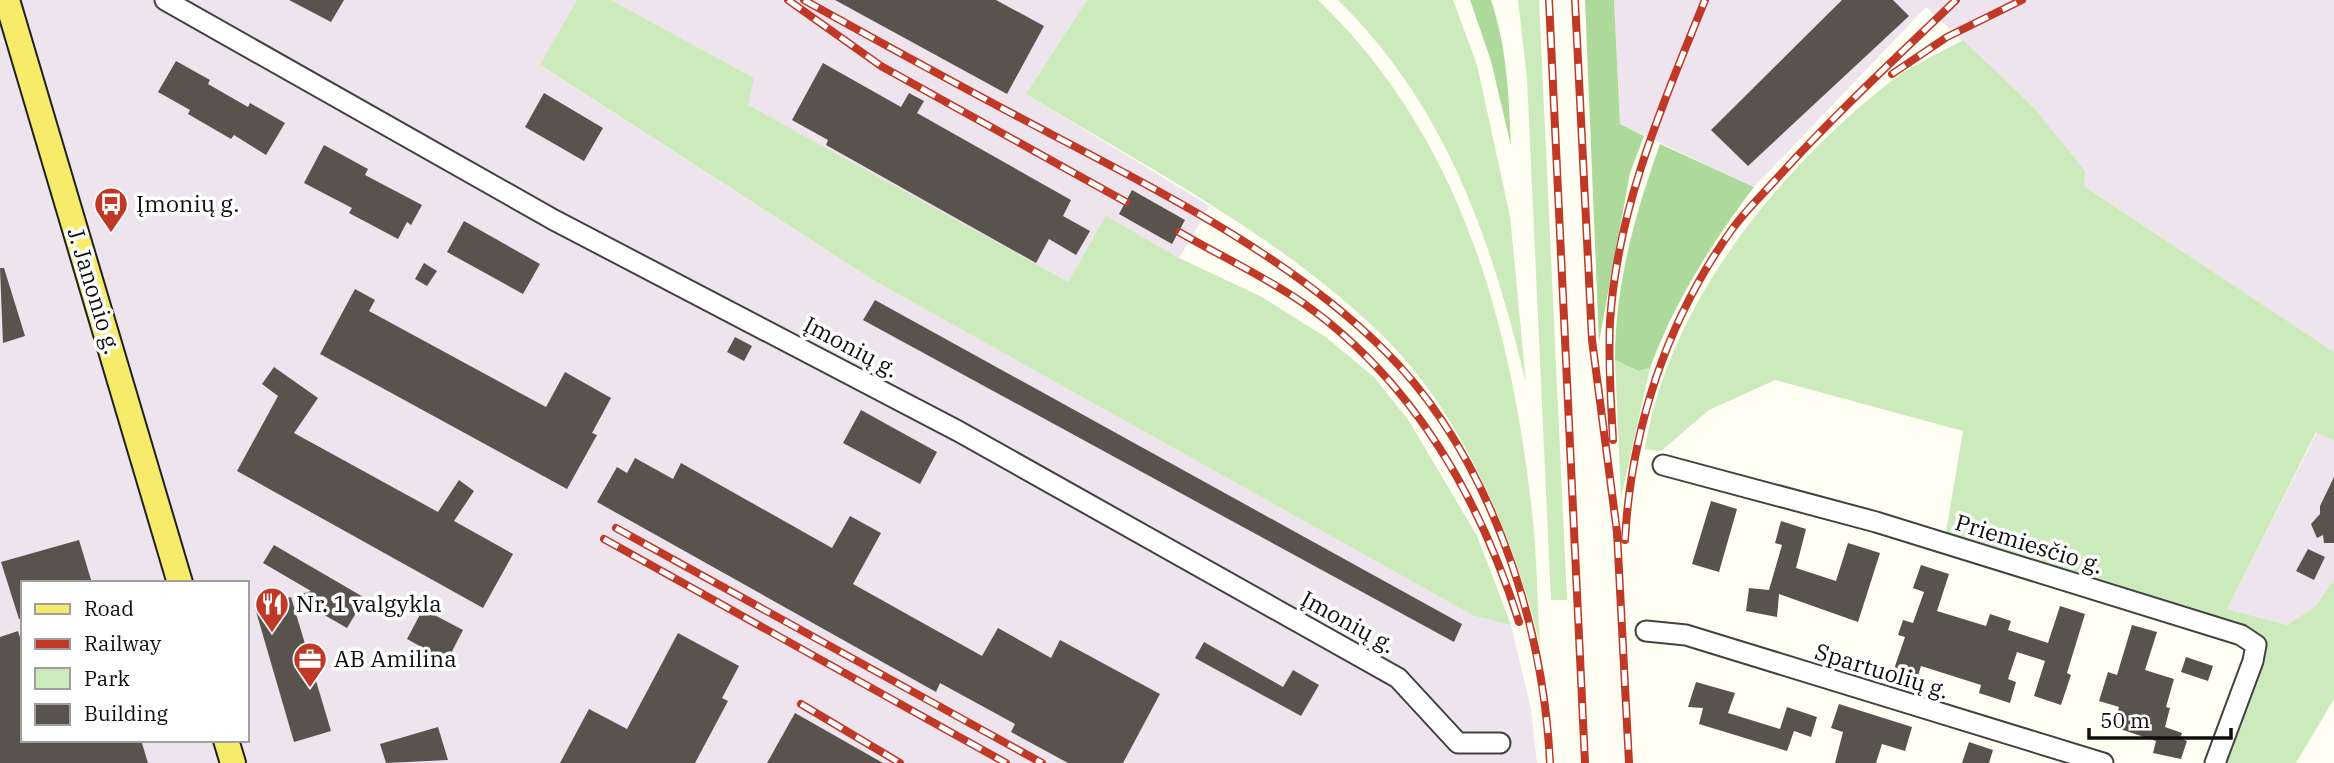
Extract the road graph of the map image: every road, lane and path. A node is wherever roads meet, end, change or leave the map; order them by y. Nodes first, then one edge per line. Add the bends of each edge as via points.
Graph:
1 (7, 0) edge
2 (165, 0) edge
3 (1663, 465) dead end
4 (179, 581) edge
5 (1646, 631) dead end
6 (227, 742) edge
7 (1500, 743) dead end
8 (233, 763) edge
9 (2103, 763) edge
10 (2215, 763) edge

1 - 4 main road, J. Janonio g.
2 - 7 street, Įmonių g. via 543,214 958,431 1398,678 1458,743
3 - 10 street, Priemiesčio g. via 1876,522 2241,635 2256,645 2253,661
5 - 9 street, Spartuolių g. via 1686,635
6 - 8 main road

